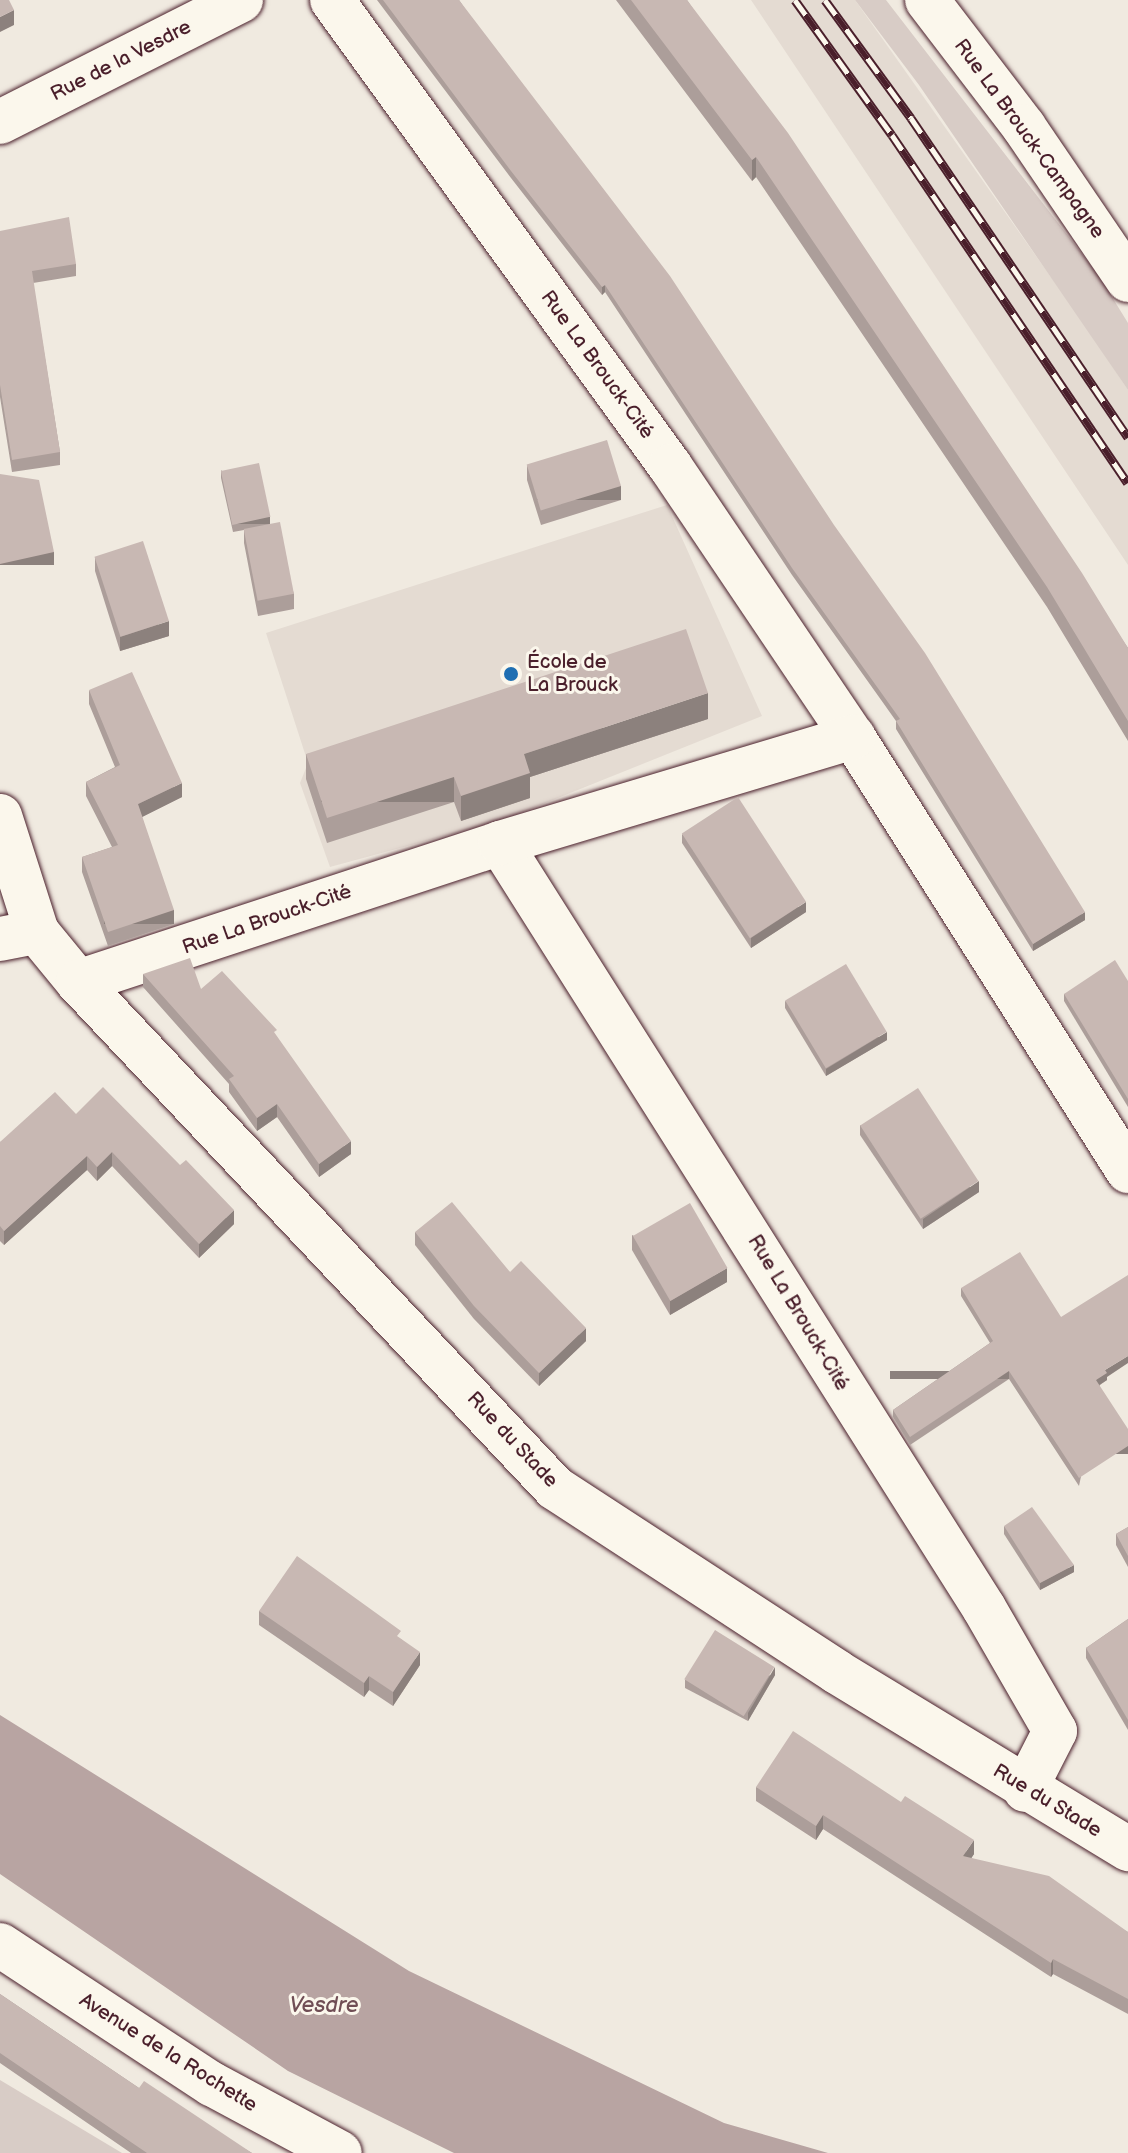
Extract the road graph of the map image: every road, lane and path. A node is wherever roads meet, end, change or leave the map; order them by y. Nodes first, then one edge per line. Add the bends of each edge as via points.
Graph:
1 (241, 0) edge
2 (332, 0) edge
3 (927, 0) edge
4 (0, 122) edge
5 (1128, 280) edge
6 (853, 737) junction
7 (0, 816) edge
8 (500, 843) junction
9 (18, 936) edge
10 (78, 982) junction
11 (1128, 1171) edge
12 (1025, 1790) junction
13 (1128, 1849) edge
14 (0, 1945) edge
15 (340, 2153) edge

1 - 4 street, Rue de la Vesdre
2 - 6 street, Rue La Brouck-Cité via 670,466
3 - 5 street, Rue La Brouck-Campagne via 1024,127
6 - 8 street, Rue La Brouck-Cité
6 - 11 street, Rue La Brouck-Cité
7 - 9 street
8 - 10 street, Rue La Brouck-Cité
8 - 12 street, Rue La Brouck-Cité via 984,1608 1055,1731
9 - 10 street, Rue du Stade
10 - 12 street, Rue du Stade via 555,1488
12 - 13 street, Rue du Stade
14 - 15 street, Avenue de la Rochette via 212,2084

